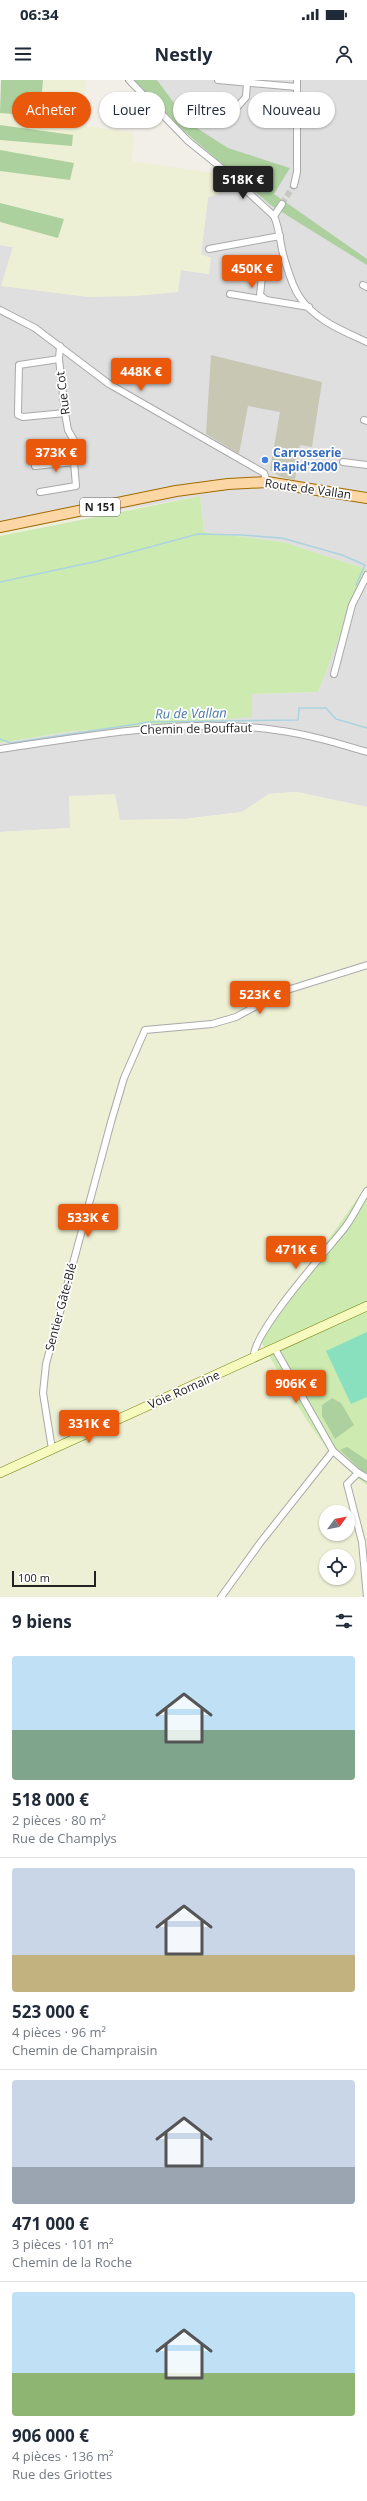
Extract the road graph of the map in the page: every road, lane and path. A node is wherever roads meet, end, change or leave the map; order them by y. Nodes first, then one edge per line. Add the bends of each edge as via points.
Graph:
1 (129, 80) edge
2 (218, 80) edge
3 (297, 80) edge
4 (247, 83) junction
5 (297, 87) junction
6 (240, 104) edge
7 (294, 185) tunnel mouth
8 (282, 204) tunnel mouth
9 (274, 216) junction
10 (280, 236) junction
11 (208, 249) dead end
12 (263, 267) dead end
13 (230, 294) dead end
14 (266, 300) junction
15 (308, 307) junction
16 (0, 310) edge
17 (367, 342) edge
18 (60, 346) junction
19 (59, 359) junction
20 (65, 413) junction
21 (74, 462) junction
22 (343, 462) dead end
23 (367, 465) edge
24 (35, 466) dead end
25 (266, 482) junction
26 (40, 492) dead end
27 (367, 498) edge
28 (0, 528) edge
29 (367, 576) edge
30 (334, 674) dead end
31 (0, 749) edge
32 (367, 752) edge
33 (367, 965) edge
34 (367, 1190) edge
35 (367, 1306) edge
36 (275, 1349) junction
37 (254, 1358) junction
38 (52, 1450) junction
39 (333, 1450) junction
40 (0, 1473) edge
41 (358, 1473) junction
42 (367, 1478) edge
43 (221, 1597) edge
44 (367, 1597) edge

1 - 9 street via 188,141
2 - 4 street
3 - 5 street
4 - 5 street
4 - 6 street via 246,97
5 - 7 street via 297,172
8 - 9 street
9 - 10 street
10 - 11 street
10 - 15 street via 284,257 298,296
12 - 14 street via 260,295
13 - 14 street
14 - 15 street
15 - 17 street via 337,328
16 - 18 street via 35,328
18 - 19 street, Rue Cot
18 - 25 street via 109,384 264,473
19 - 20 street, Rue Cot
19 - 20 street via 19,366 18,415 23,417
20 - 21 street, Rue Cot via 78,454
21 - 24 street
21 - 26 street, Rue Cot via 76,486
22 - 23 street
25 - 27 main road, Route de Vallan / N 151
25 - 28 main road, Route de Vallan / N 151 via 201,487
29 - 30 street via 352,606
31 - 32 street, Chemin de Bouffaut via 140,729 226,727 276,730
33 - 38 street, Sentier Gâte-Blé via 284,991 236,1017 212,1024 145,1030 124,1078 46,1364 43,1393
34 - 37 street via 344,1229 309,1268 282,1304 256,1348
35 - 36 main road, Voie Romaine
36 - 37 main road, Voie Romaine
36 - 39 street
37 - 38 main road, Voie Romaine
38 - 40 main road, Voie Romaine
39 - 41 street
39 - 43 street
41 - 42 street
41 - 44 street via 347,1484 362,1542

